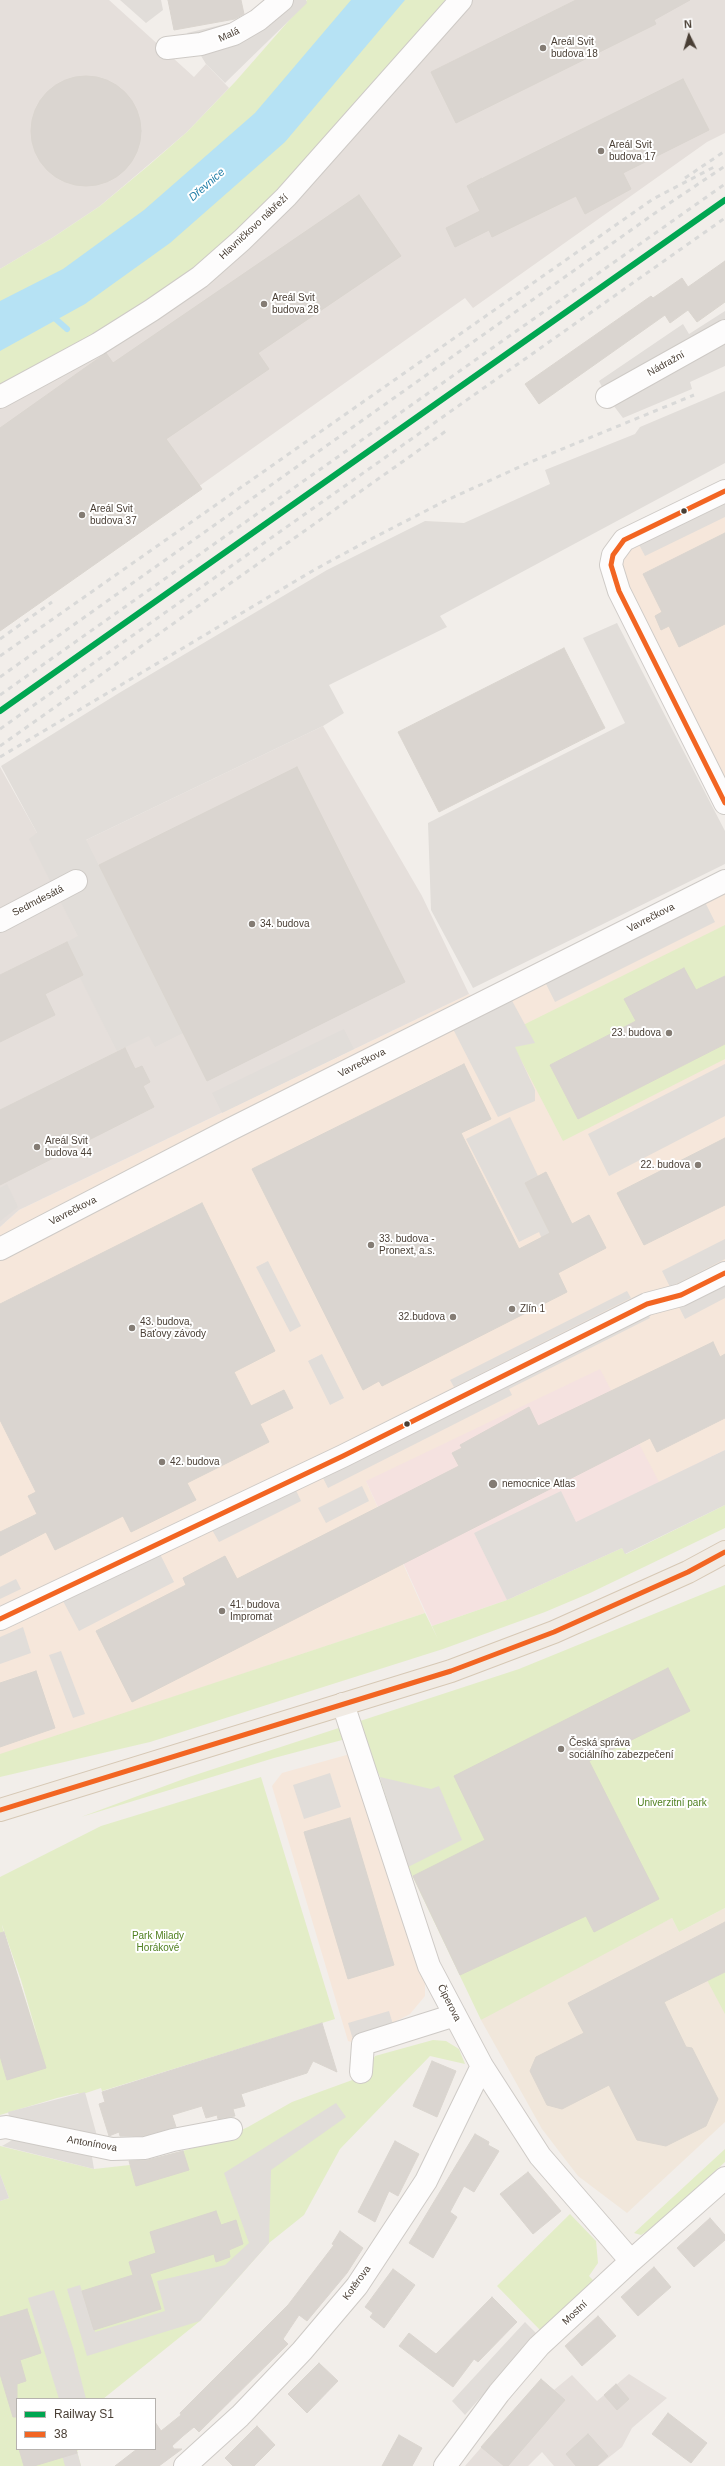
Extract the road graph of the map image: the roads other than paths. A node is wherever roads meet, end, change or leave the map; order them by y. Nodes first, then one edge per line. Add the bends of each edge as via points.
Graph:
1 (282, 0) edge
2 (461, 0) edge
3 (167, 48) dead end
4 (725, 331) edge
5 (0, 397) edge
6 (607, 397) dead end
7 (725, 491) edge
8 (725, 803) edge
9 (76, 881) dead end
10 (725, 881) edge
11 (0, 921) edge
12 (0, 1249) edge
13 (725, 1273) edge
14 (725, 1552) edge
15 (0, 1619) edge
16 (343, 1704) junction
17 (0, 1810) edge
18 (455, 2015) junction
19 (482, 2066) junction
20 (361, 2072) dead end
21 (0, 2128) edge
22 (231, 2129) dead end
23 (725, 2178) edge
24 (631, 2261) junction
25 (185, 2466) edge
26 (445, 2466) edge

1 - 3 street, Malá via 258,20 234,34 201,44
2 - 5 street, Hlavničkovo nábřeží via 286,197 236,246 200,277 152,310 98,344
4 - 6 street, Nádražní
7 - 8 street via 624,540 613,555 612,572 619,591
9 - 11 street, Sedmdesátá
10 - 12 street, Vavrečkova via 231,1129
13 - 15 street via 681,1295 647,1304 350,1452
14 - 16 main road via 688,1572 554,1632 451,1671
16 - 17 main road
16 - 18 street, Čiperova via 429,1966
18 - 19 street, Čiperova
18 - 20 street via 363,2044
19 - 24 street, Čiperova via 540,2156
19 - 25 street, Kotěrova via 426,2181 357,2286 297,2357 240,2416
21 - 22 street, Antonínova via 6,2127 112,2149 144,2148
23 - 24 street, Mostní
24 - 26 street, Mostní via 539,2346 499,2393

